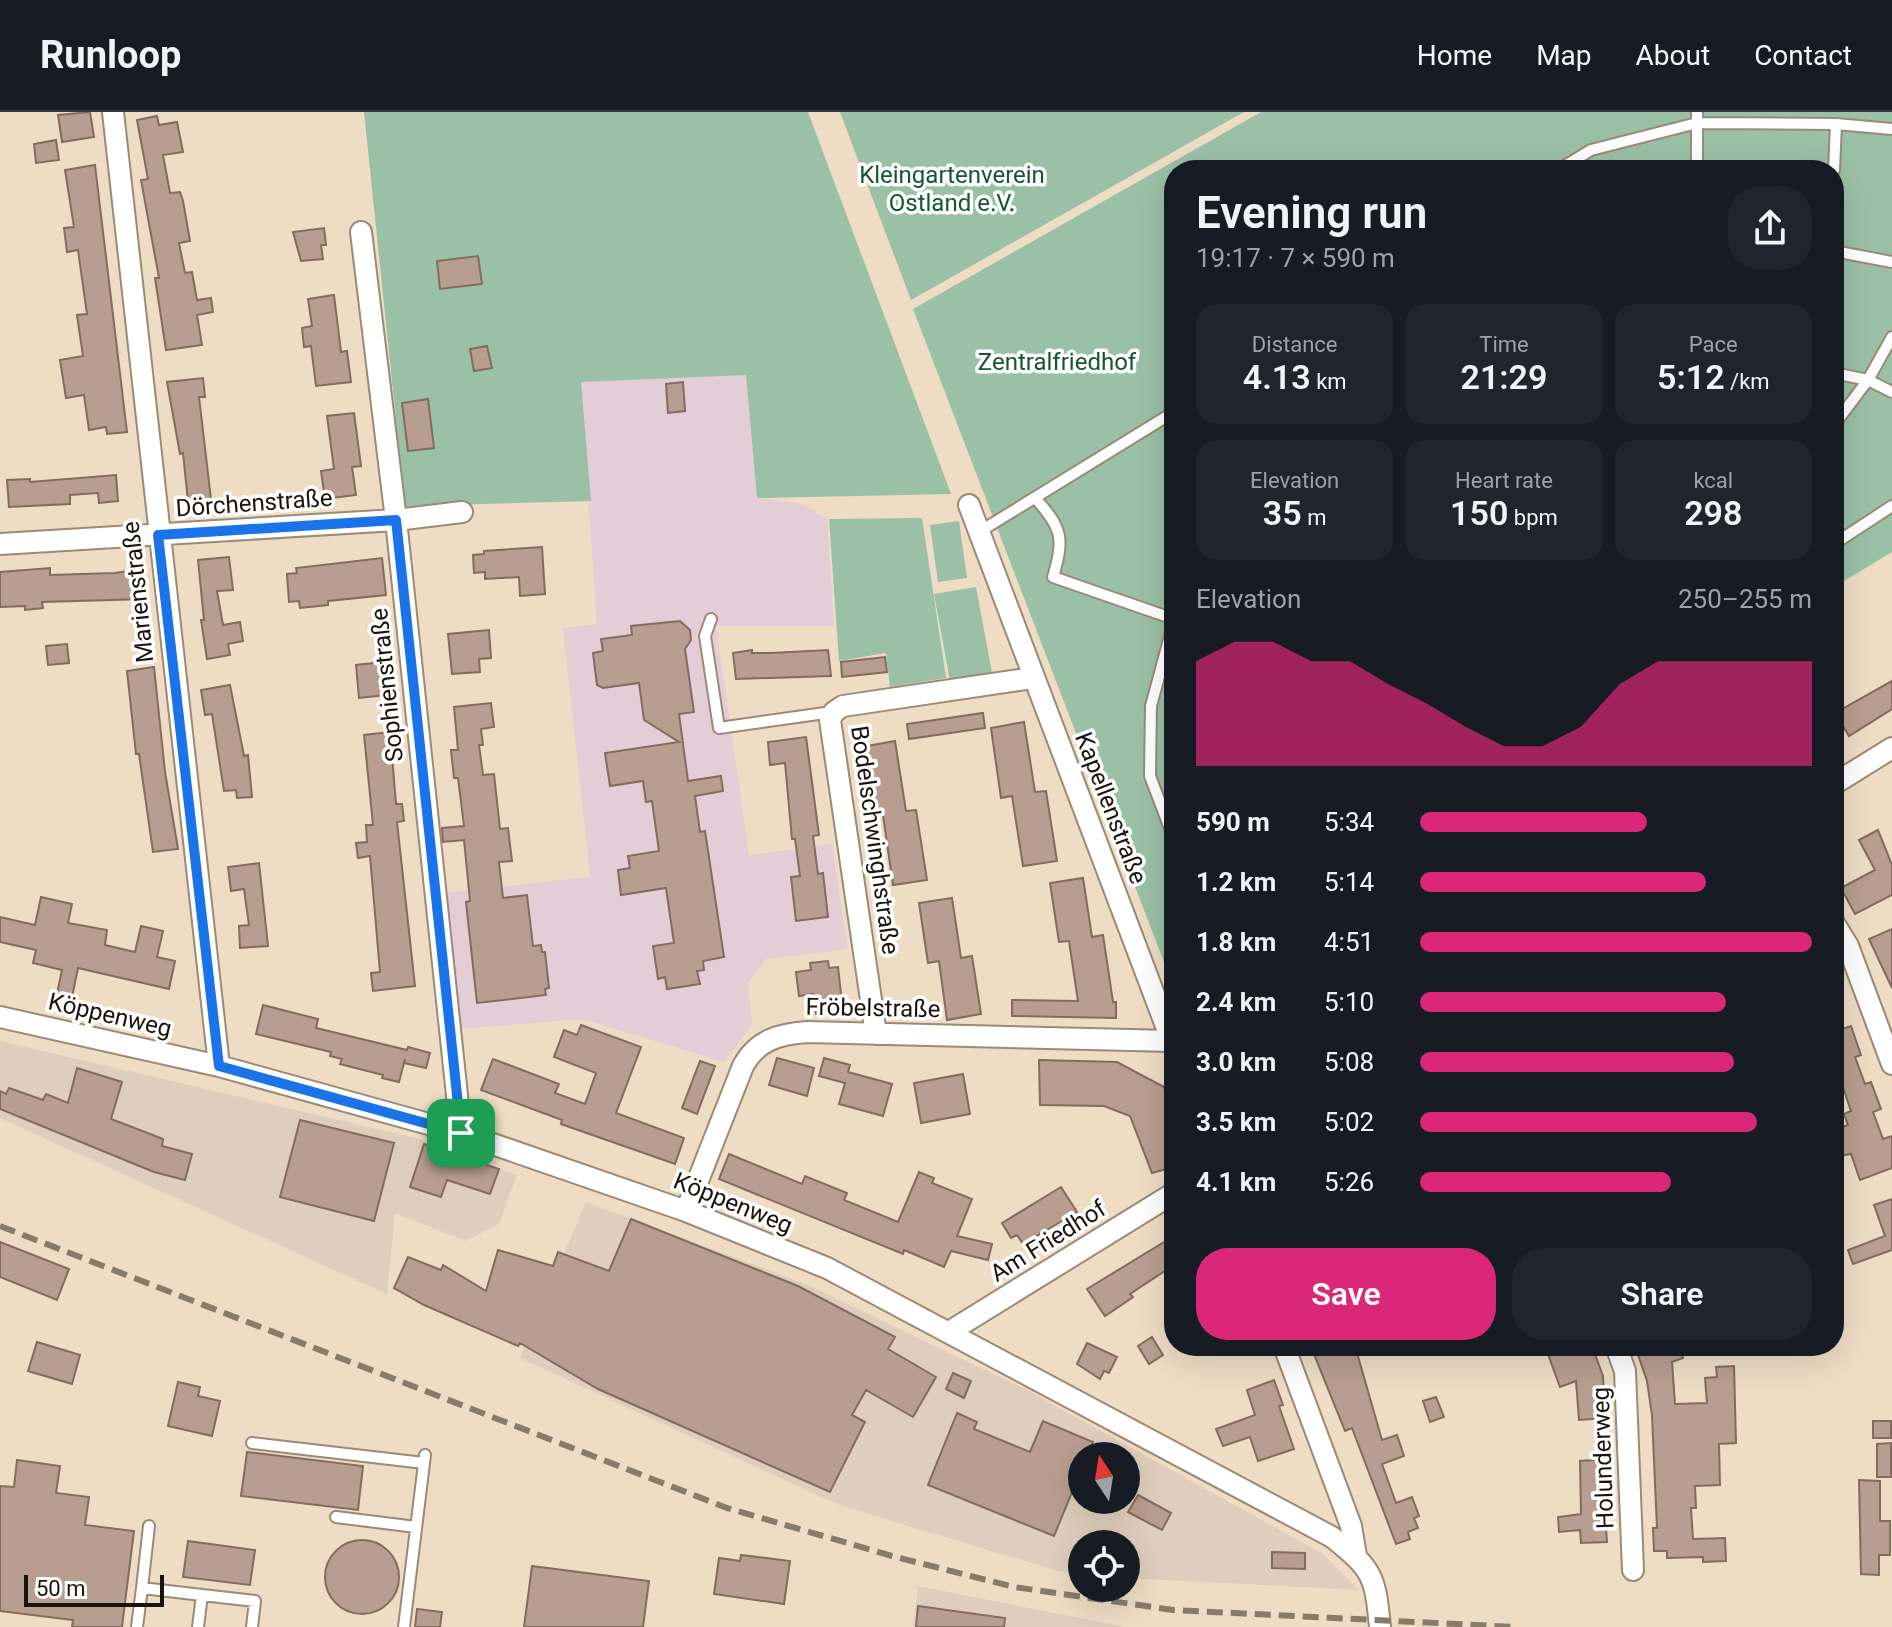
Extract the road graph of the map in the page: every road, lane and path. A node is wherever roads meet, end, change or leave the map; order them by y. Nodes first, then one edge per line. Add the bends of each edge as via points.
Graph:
1 (113, 112) edge
2 (1697, 118) edge
3 (1836, 124) junction
4 (1892, 129) edge
5 (1574, 160) edge
6 (1697, 160) edge
7 (1834, 160) edge
8 (361, 232) dead end
9 (1844, 253) edge
10 (1892, 262) edge
11 (1892, 337) edge
12 (1844, 375) edge
13 (1868, 380) junction
14 (1892, 392) edge
15 (1844, 412) edge
16 (1164, 418) edge
17 (1036, 499) junction
18 (969, 505) dead end
19 (1892, 506) edge
20 (462, 512) dead end
21 (396, 520) junction
22 (979, 532) junction
23 (158, 535) junction
24 (1844, 537) edge
25 (0, 544) edge
26 (1164, 616) edge
27 (711, 619) dead end
28 (1164, 657) edge
29 (1033, 678) junction
30 (834, 712) junction
31 (1892, 748) edge
32 (1844, 778) edge
33 (1164, 813) edge
34 (1844, 939) edge
35 (0, 1017) edge
36 (1164, 1020) edge
37 (876, 1034) junction
38 (1164, 1044) edge
39 (1892, 1064) edge
40 (219, 1066) junction
41 (461, 1133) junction
42 (1164, 1199) edge
43 (686, 1211) junction
44 (949, 1332) junction
45 (1288, 1356) edge
46 (1620, 1356) edge
47 (252, 1443) dead end
48 (336, 1517) dead end
49 (149, 1526) dead end
50 (416, 1527) junction
51 (1356, 1556) junction
52 (1633, 1570) dead end
53 (142, 1588) junction
54 (202, 1595) junction
55 (137, 1627) edge
56 (198, 1627) edge
57 (252, 1627) edge
58 (404, 1627) edge
59 (1380, 1627) edge

1 - 23 street, Marienstraße
2 - 3 lane
2 - 5 lane via 1591,150
2 - 6 lane
3 - 4 lane
3 - 7 lane
8 - 21 street, Sophienstraße
9 - 10 lane
11 - 13 lane
12 - 13 lane
13 - 14 lane
13 - 15 lane
16 - 17 lane
17 - 22 lane
17 - 26 lane via 1061,535 1053,577
18 - 22 street, Kapellenstraße
19 - 24 lane
20 - 21 street, Dörchenstraße
21 - 23 street, Dörchenstraße
21 - 41 street, Sophienstraße
22 - 29 street, Kapellenstraße
23 - 25 street, Dörchenstraße
23 - 40 street, Marienstraße
27 - 30 lane via 705,636 719,728
28 - 33 lane via 1151,706 1150,776
29 - 30 street, Bodelschwinghstraße via 843,706
29 - 36 street, Kapellenstraße
30 - 37 street, Bodelschwinghstraße via 830,720
31 - 32 street
34 - 39 street
35 - 40 street, Köppenweg
37 - 38 street, Fröbelstraße
37 - 43 street, Fröbelstraße via 790,1033 752,1051
40 - 41 street, Köppenweg
41 - 43 street, Köppenweg
42 - 44 street, Am Friedhof
43 - 44 street, Köppenweg via 827,1268
44 - 51 street, Köppenweg via 1305,1521
45 - 51 street via 1351,1526
46 - 52 street, Holunderweg via 1625,1371
47 - 50 lane via 424,1459
48 - 50 lane
49 - 53 lane
50 - 58 lane
51 - 59 street, Köppenweg via 1372,1575
53 - 54 lane
53 - 55 lane
54 - 56 lane
54 - 57 lane via 255,1601

